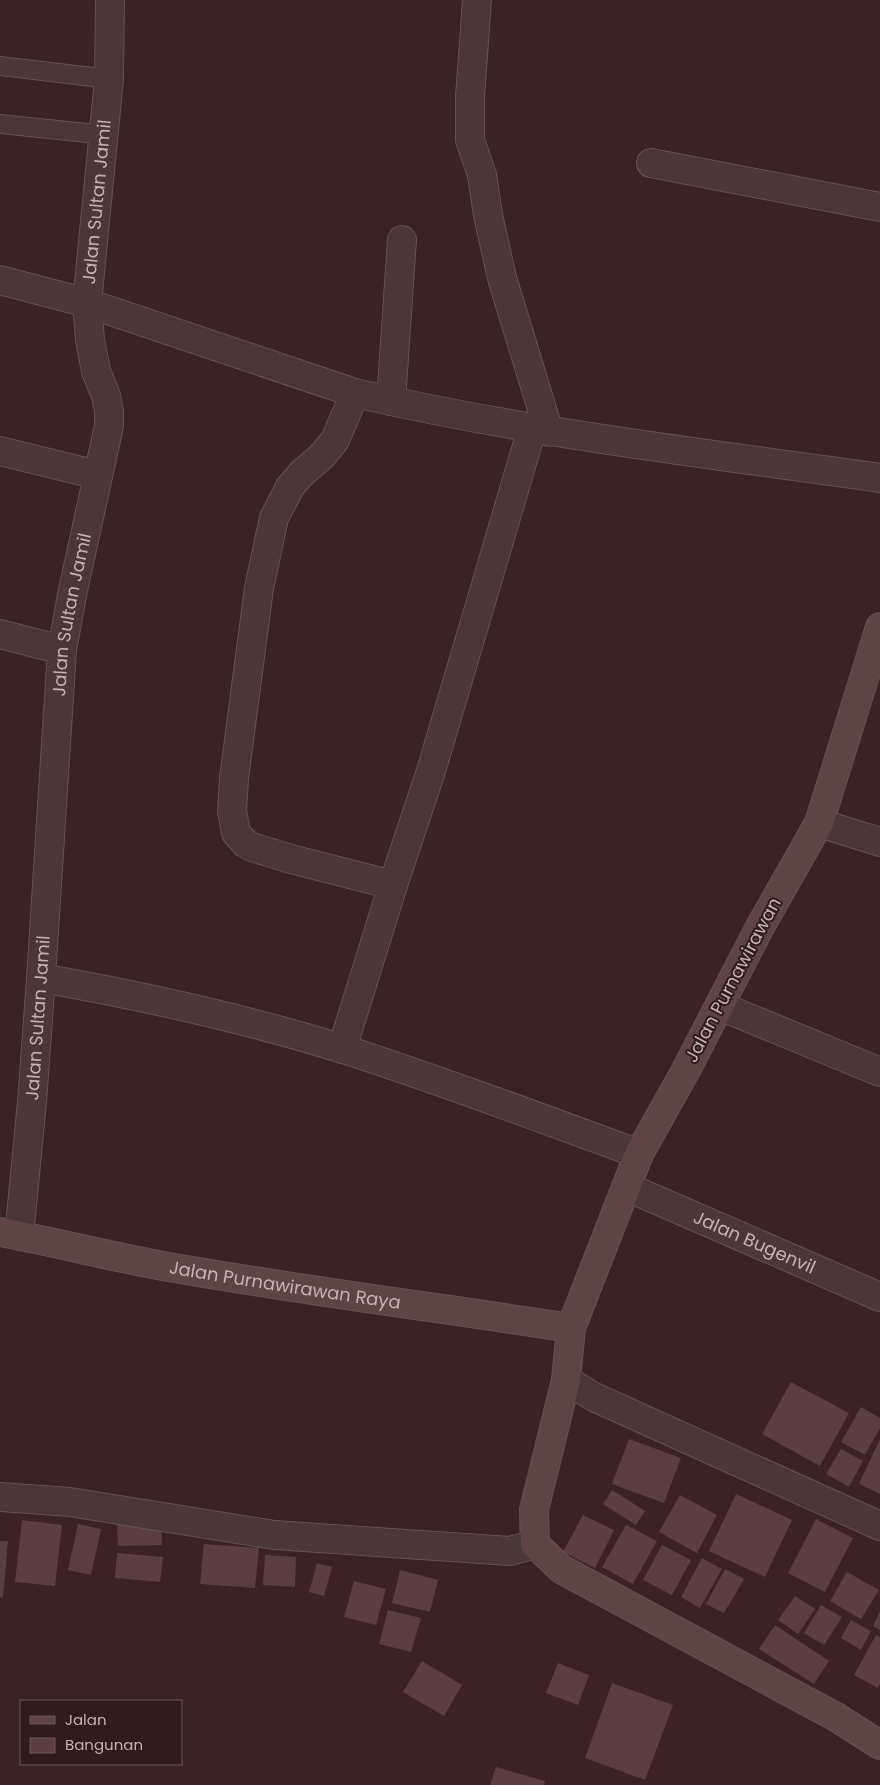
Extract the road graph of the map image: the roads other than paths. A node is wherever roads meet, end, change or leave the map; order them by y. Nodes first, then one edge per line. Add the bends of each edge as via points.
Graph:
1 (110, 0) edge
2 (477, 0) edge
3 (0, 66) edge
4 (109, 79) junction
5 (0, 124) edge
6 (103, 133) junction
7 (651, 163) dead end
8 (880, 207) edge
9 (402, 240) dead end
10 (0, 280) edge
11 (87, 303) junction
12 (355, 393) junction
13 (391, 401) junction
14 (541, 430) junction
15 (0, 451) edge
16 (98, 475) junction
17 (880, 478) edge
18 (880, 627) edge
19 (0, 634) edge
20 (62, 650) junction
21 (819, 824) junction
22 (880, 842) edge
23 (393, 885) junction
24 (41, 978) junction
25 (720, 1006) junction
26 (342, 1049) junction
27 (880, 1072) edge
28 (639, 1154) junction
29 (628, 1188) junction
30 (9, 1234) edge
31 (880, 1297) edge
32 (571, 1328) junction
33 (566, 1380) junction
34 (0, 1497) edge
35 (880, 1526) edge
36 (535, 1544) junction
37 (880, 1746) edge

1 - 4 street, Jalan Sultan Jamil
2 - 14 street via 470,140 482,176 502,278
3 - 4 lane
4 - 6 street, Jalan Sultan Jamil
5 - 6 lane
6 - 11 street, Jalan Sultan Jamil
7 - 8 street
9 - 13 street
10 - 11 street
11 - 12 street
11 - 16 street, Jalan Sultan Jamil via 96,371 109,411
12 - 13 street
12 - 23 street via 336,440 290,487 274,518 259,588 232,811 236,833 245,843 291,859
13 - 14 street
14 - 17 street
14 - 23 street
15 - 16 street
16 - 20 street, Jalan Sultan Jamil
18 - 21 street, Jalan Purnawirawan
19 - 20 street
20 - 24 street, Jalan Sultan Jamil
21 - 22 street
21 - 25 street, Jalan Purnawirawan via 761,925
23 - 26 street
24 - 26 street via 224,1016
24 - 30 street, Jalan Sultan Jamil via 32,1102
25 - 27 street
25 - 28 street, Jalan Purnawirawan
26 - 28 street
28 - 29 street, Jalan Purnawirawan
29 - 31 street, Jalan Bugenvil
29 - 32 street, Jalan Purnawirawan
30 - 32 street, Jalan Purnawirawan Raya via 162,1266
32 - 33 street, Jalan Purnawirawan
33 - 35 street via 602,1401
33 - 36 street, Jalan Purnawirawan via 534,1510
34 - 36 street via 70,1502 274,1535 510,1551
36 - 37 street via 560,1569 836,1717

